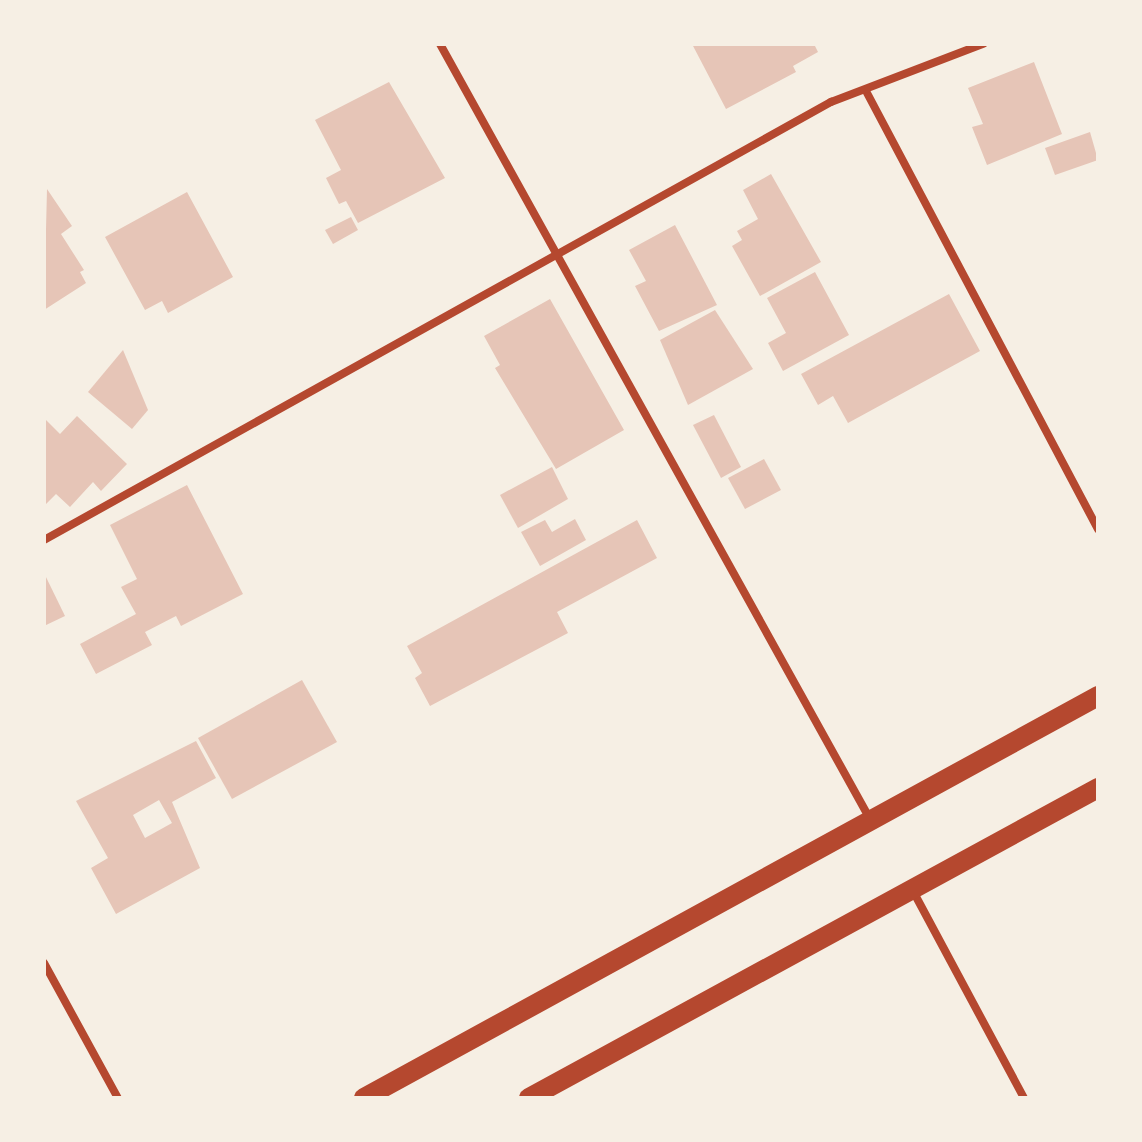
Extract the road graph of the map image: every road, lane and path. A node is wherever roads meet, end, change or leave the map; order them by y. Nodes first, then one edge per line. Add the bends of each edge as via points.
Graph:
1 (440, 44) edge
2 (983, 44) edge
3 (866, 91) junction
4 (557, 258) junction
5 (1098, 529) edge
6 (44, 540) edge
7 (1098, 696) edge
8 (1098, 788) edge
9 (871, 819) junction
10 (910, 886) junction
11 (44, 963) edge
12 (118, 1098) edge
13 (364, 1098) edge
14 (529, 1098) edge
15 (1024, 1098) edge

1 - 4 street
2 - 3 street
3 - 4 street via 831,102
3 - 5 street
4 - 6 street
4 - 9 street
7 - 9 main road
8 - 10 main road
9 - 13 main road
10 - 14 main road
10 - 15 street
11 - 12 street

